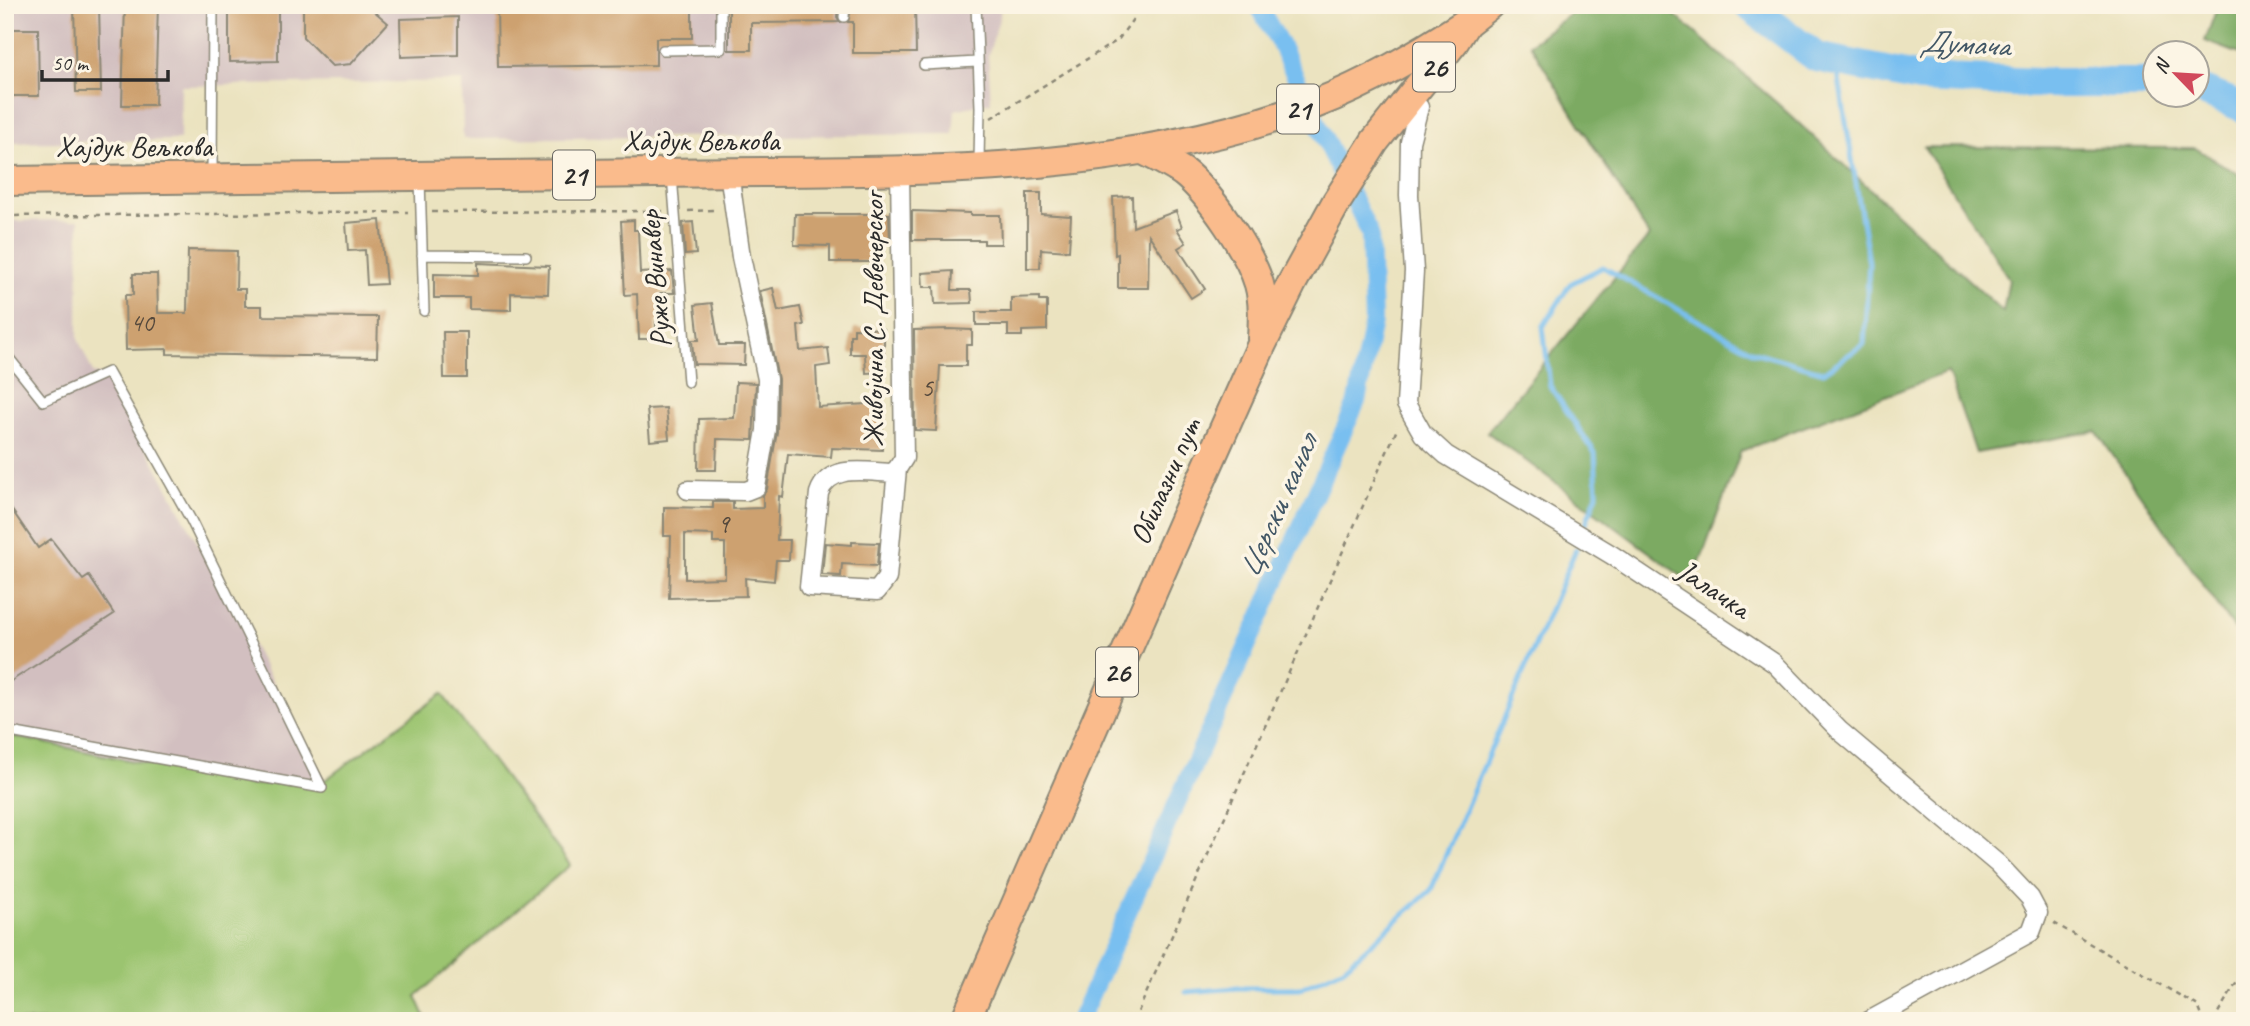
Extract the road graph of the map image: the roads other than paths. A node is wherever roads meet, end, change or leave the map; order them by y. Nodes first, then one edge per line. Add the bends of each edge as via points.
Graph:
1 (213, 5) edge
2 (720, 5) edge
3 (845, 5) edge
4 (976, 5) edge
5 (1489, 5) edge
6 (844, 17) dead end
7 (1466, 23) junction
8 (663, 50) dead end
9 (977, 62) junction
10 (924, 65) dead end
11 (1409, 108) junction
12 (1144, 151) junction
13 (978, 168) junction
14 (900, 169) junction
15 (729, 172) junction
16 (671, 173) junction
17 (420, 177) junction
18 (212, 179) junction
19 (5, 181) edge
20 (422, 255) junction
21 (526, 256) dead end
22 (424, 310) dead end
23 (1262, 344) junction
24 (5, 353) edge
25 (688, 382) dead end
26 (897, 470) junction
27 (688, 490) dead end
28 (5, 730) edge
29 (965, 1021) edge
30 (1869, 1021) edge

1 - 18 lane
2 - 8 lane via 722,50
3 - 6 lane
4 - 9 lane
5 - 7 main road, Обилазни пут / 21
7 - 11 main road, Обилазни пут / 26
7 - 12 main road, 21 via 1418,54 1315,103
9 - 10 lane
9 - 13 lane
11 - 23 main road, Обилазни пут / 26 via 1354,172
11 - 30 street, Јалачка via 1414,271 1406,404 1423,434 1446,455 1612,555 1774,663 1840,730 1998,864 2038,913 2031,932
12 - 13 main road, Хајдук Вељкова / 21
12 - 23 main road via 1185,174 1236,239 1259,286
13 - 14 main road, Хајдук Вељкова / 21
14 - 15 main road, Хајдук Вељкова / 21
14 - 26 street, Живојина С. Девечерског via 905,449
15 - 16 main road, Хајдук Вељкова / 21
15 - 27 street via 741,257 767,379 766,430 756,488
16 - 17 main road, Хајдук Вељкова / 21
16 - 25 lane, Руже Винавер
17 - 18 main road, Хајдук Вељкова / 21
17 - 20 lane
18 - 19 main road, Хајдук Вељкова / 21
20 - 21 lane
20 - 22 lane
23 - 29 main road, Обилазни пут / 26
24 - 28 lane via 43,401 108,372 191,520 322,789
26 - 26 street, Живојина С. Девечерског via 840,472 825,479 819,493 809,587 877,592 882,587 887,578

